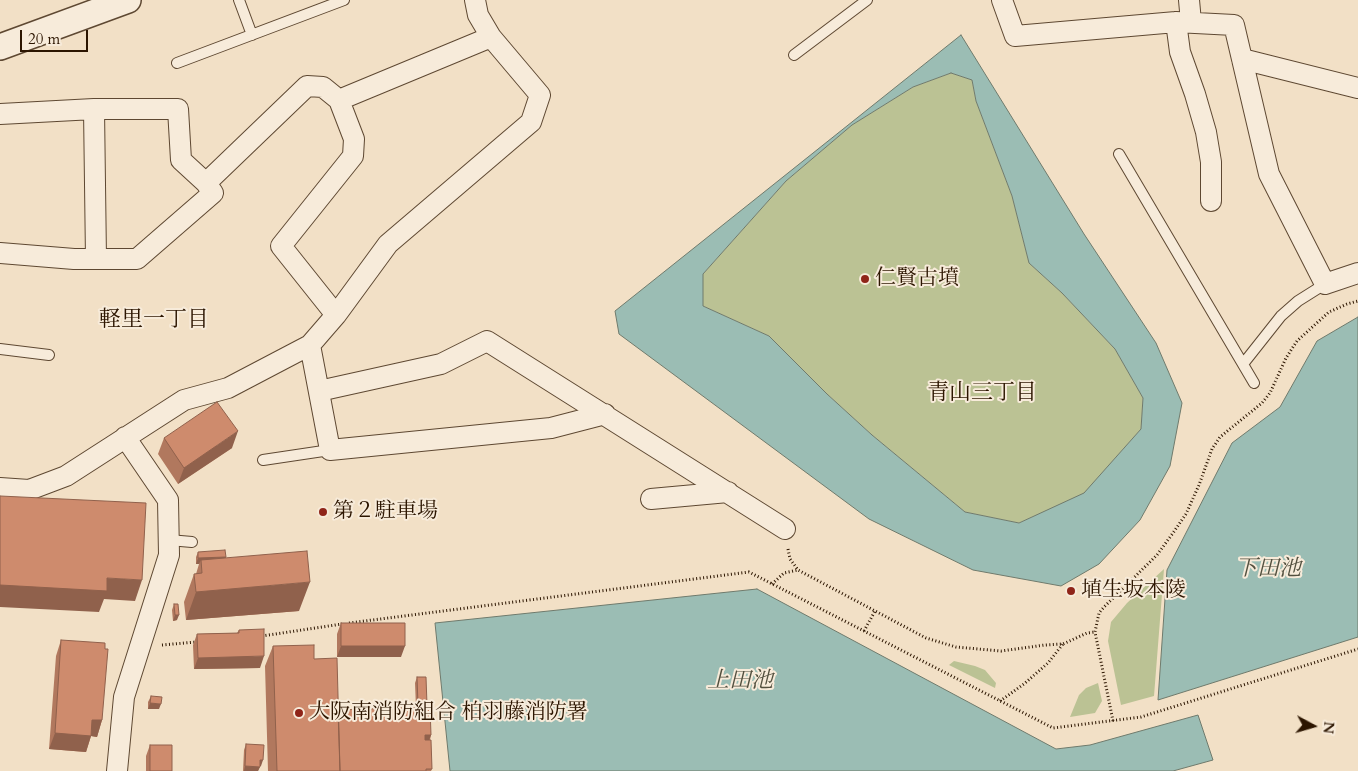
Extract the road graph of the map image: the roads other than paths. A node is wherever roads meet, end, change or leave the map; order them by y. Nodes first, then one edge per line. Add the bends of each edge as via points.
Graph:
1 (128, 0) edge
2 (239, 0) edge
3 (344, 0) edge
4 (475, 0) edge
5 (866, 0) edge
6 (1002, 0) edge
7 (1189, 0) edge
8 (90, 7) edge
9 (1184, 22) junction
10 (252, 35) junction
11 (490, 37) junction
12 (0, 47) edge
13 (794, 55) dead end
14 (1242, 59) junction
15 (177, 63) dead end
16 (1358, 88) edge
17 (339, 100) junction
18 (94, 110) junction
19 (0, 114) edge
20 (1119, 154) dead end
21 (206, 183) junction
22 (1211, 201) dead end
23 (0, 253) edge
24 (96, 259) junction
25 (1358, 272) edge
26 (1325, 284) junction
27 (336, 315) junction
28 (310, 345) junction
29 (0, 349) edge
30 (49, 355) dead end
31 (1243, 364) junction
32 (1254, 383) dead end
33 (319, 391) junction
34 (605, 414) junction
35 (125, 437) junction
36 (330, 450) junction
37 (263, 460) dead end
38 (0, 488) edge
39 (728, 492) junction
40 (651, 499) dead end
41 (785, 529) road end
42 (168, 540) junction
43 (192, 542) dead end
44 (117, 771) edge

1 - 8 street
2 - 10 lane
3 - 10 lane
4 - 11 street via 478,15
5 - 13 lane
6 - 9 street via 1015,36
7 - 9 street
8 - 12 street
9 - 14 street via 1234,25
9 - 22 street via 1180,52 1206,132 1211,162
10 - 15 lane
11 - 17 street
11 - 27 street via 540,95 532,122 388,244
14 - 16 street
14 - 26 street via 1269,174
17 - 21 street via 323,87 307,86
17 - 27 street via 354,139 354,156 281,246
18 - 19 street
18 - 21 street via 178,109 181,160
18 - 24 street
20 - 31 lane
21 - 24 street via 213,193 137,259
23 - 24 street
25 - 26 street
26 - 31 lane via 1281,316
27 - 28 street
28 - 33 street
28 - 35 street via 228,388 184,400
29 - 30 lane
31 - 32 lane
33 - 34 street via 440,364 487,341
33 - 36 street
34 - 36 street via 551,428
34 - 39 street
35 - 38 street via 66,476 29,490
35 - 42 street via 168,500
36 - 37 lane
39 - 40 street
39 - 41 street
42 - 43 lane
42 - 44 street via 169,555 124,697

